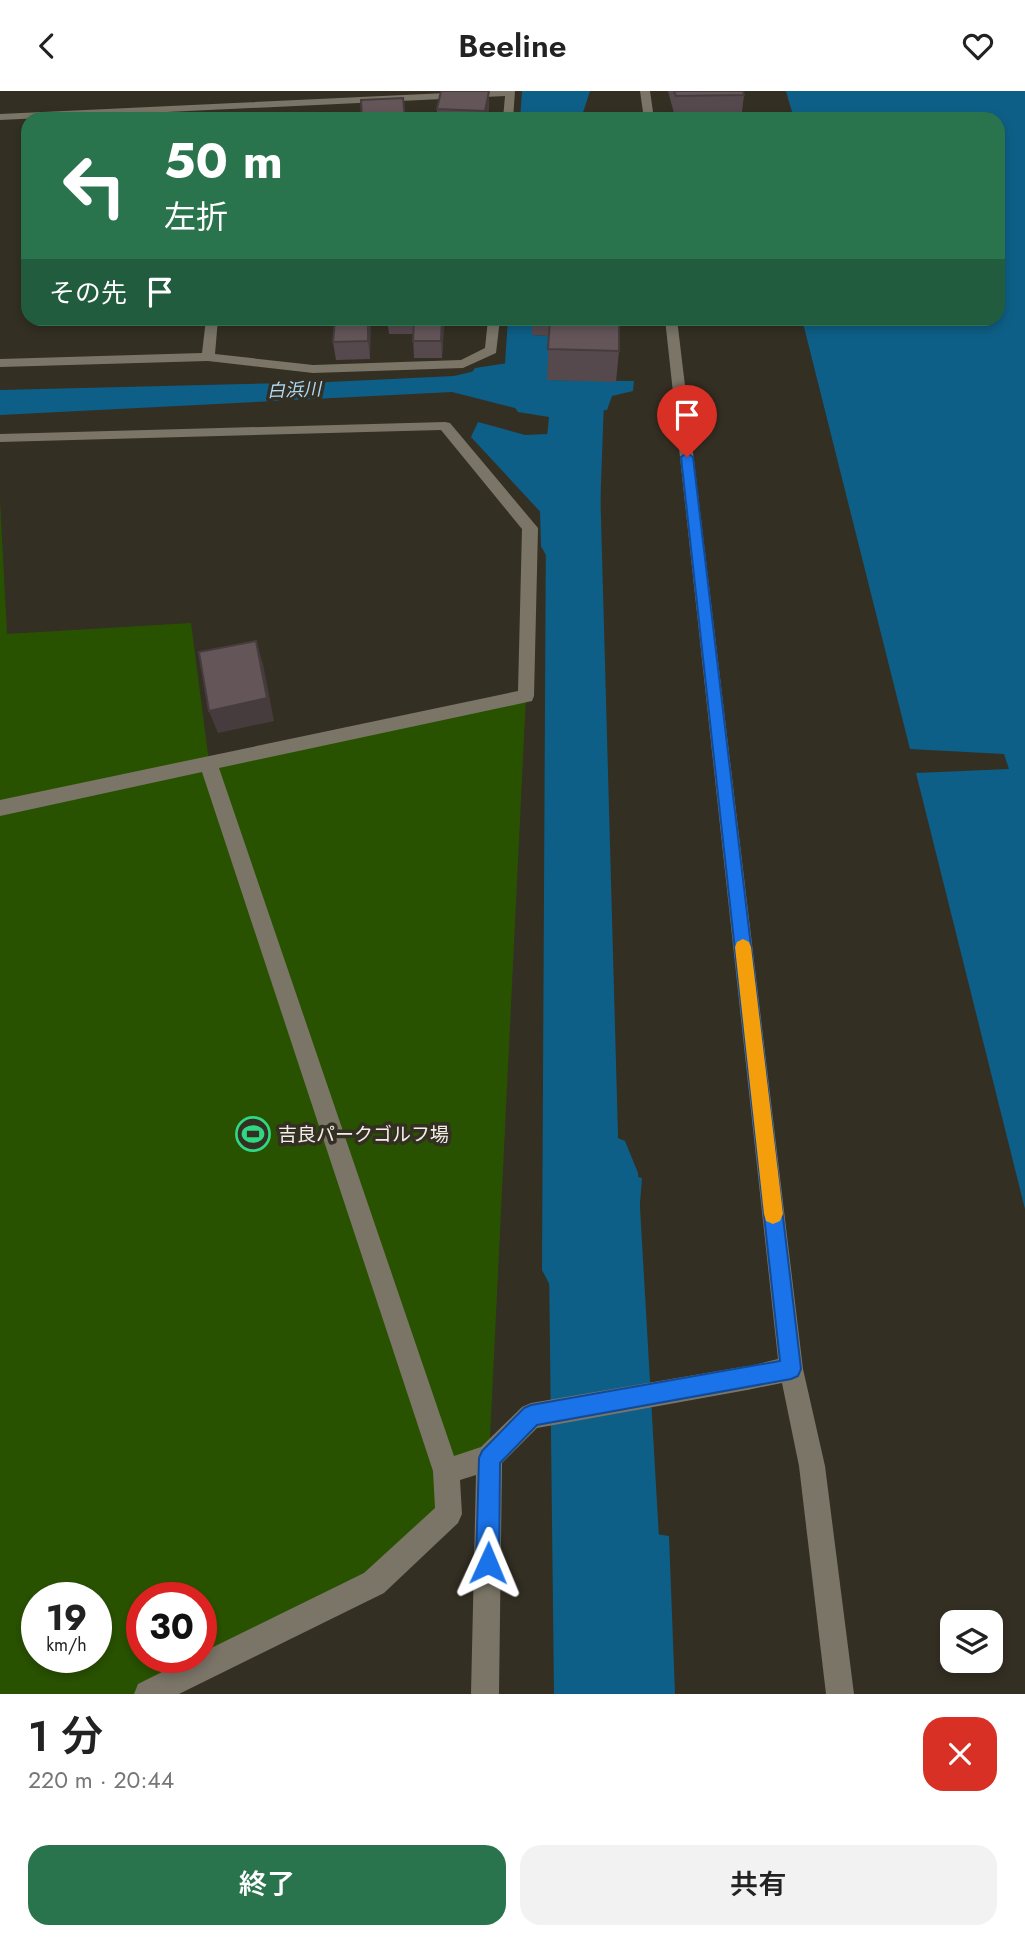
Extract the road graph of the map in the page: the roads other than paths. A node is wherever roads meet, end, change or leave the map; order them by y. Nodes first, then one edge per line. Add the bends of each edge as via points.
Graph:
1 (234, 91) edge
2 (645, 91) edge
3 (510, 92) edge
4 (234, 107) junction
5 (117, 112) edge
6 (233, 112) edge
7 (509, 112) edge
8 (648, 112) edge
9 (21, 116) edge
10 (0, 117) edge
11 (211, 326) edge
12 (493, 326) edge
13 (672, 326) edge
14 (208, 357) junction
15 (0, 363) edge
16 (0, 438) edge
17 (208, 762) junction
18 (0, 808) edge
19 (791, 1369) junction
20 (489, 1458) junction
21 (446, 1471) junction
22 (148, 1694) edge
23 (485, 1694) edge
24 (839, 1694) edge

1 - 4 street
2 - 8 street
3 - 4 street
3 - 7 street
4 - 5 street
4 - 6 street
9 - 10 street
11 - 14 street
12 - 14 street via 491,350 463,364 313,369
13 - 19 street
14 - 15 street
16 - 17 street via 445,426 530,528 526,696
17 - 18 street
17 - 21 street
19 - 20 street via 531,1416
19 - 24 street via 812,1466
20 - 21 street
20 - 23 street
21 - 22 street via 449,1514 374,1583

